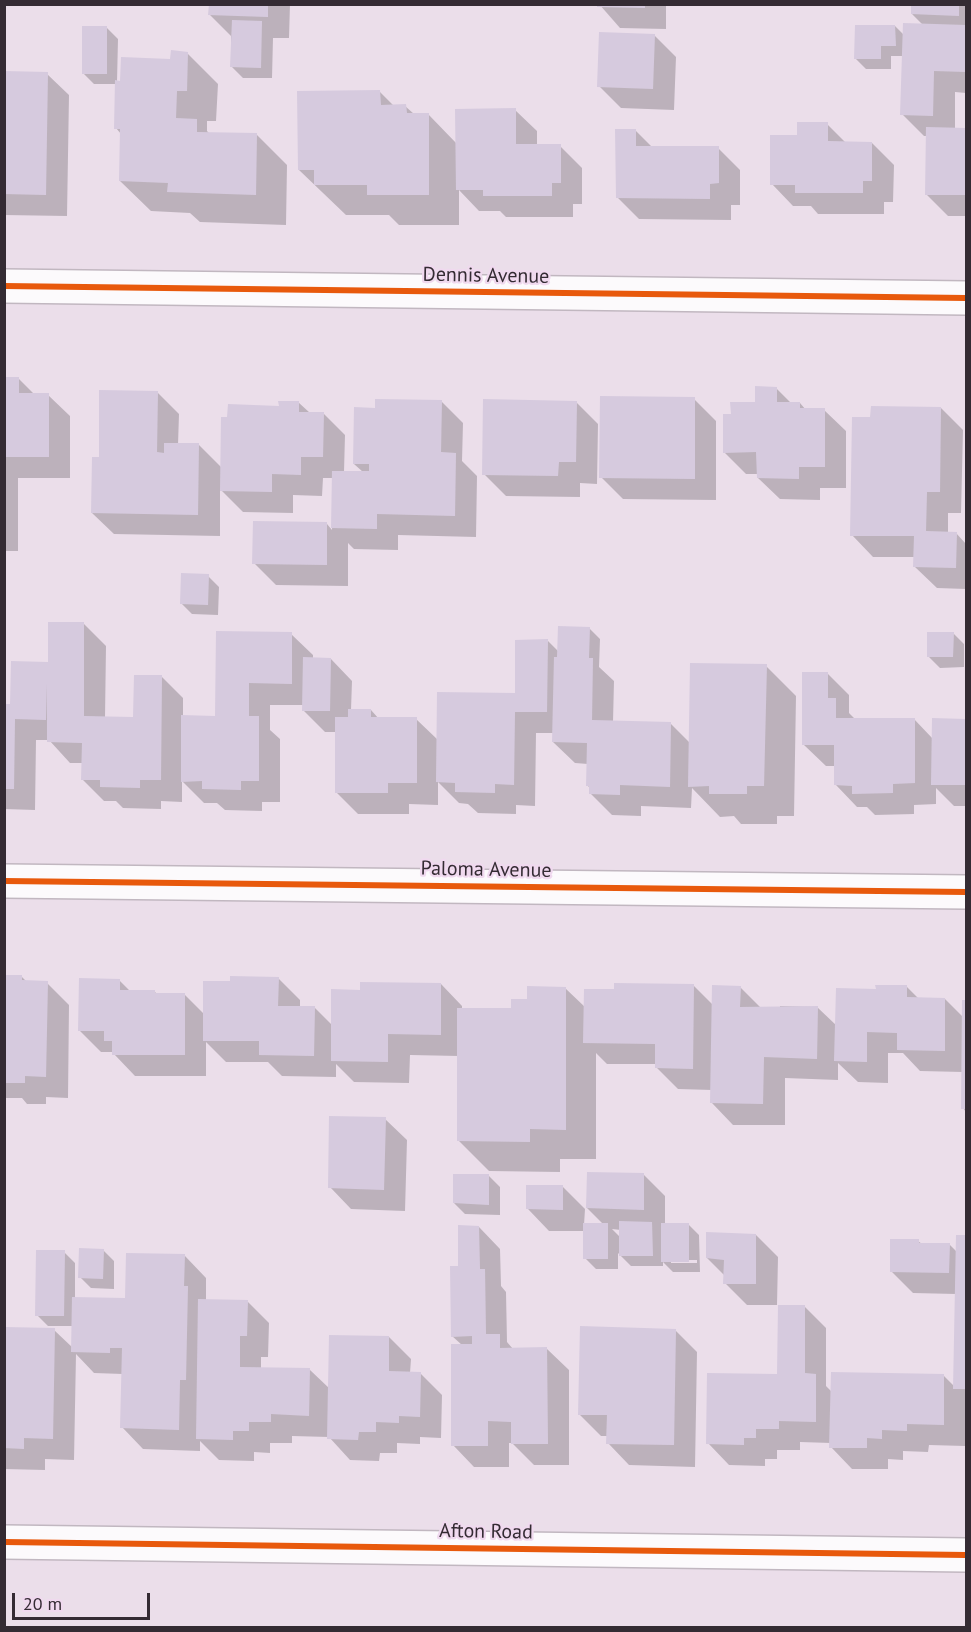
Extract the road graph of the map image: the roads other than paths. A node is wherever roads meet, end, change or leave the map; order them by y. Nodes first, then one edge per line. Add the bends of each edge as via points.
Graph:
1 (4, 286) edge
2 (966, 298) edge
3 (4, 881) edge
4 (966, 892) edge
5 (4, 1542) edge
6 (966, 1555) edge

1 - 2 street, Dennis Avenue
3 - 4 street, Paloma Avenue
5 - 6 street, Afton Road

